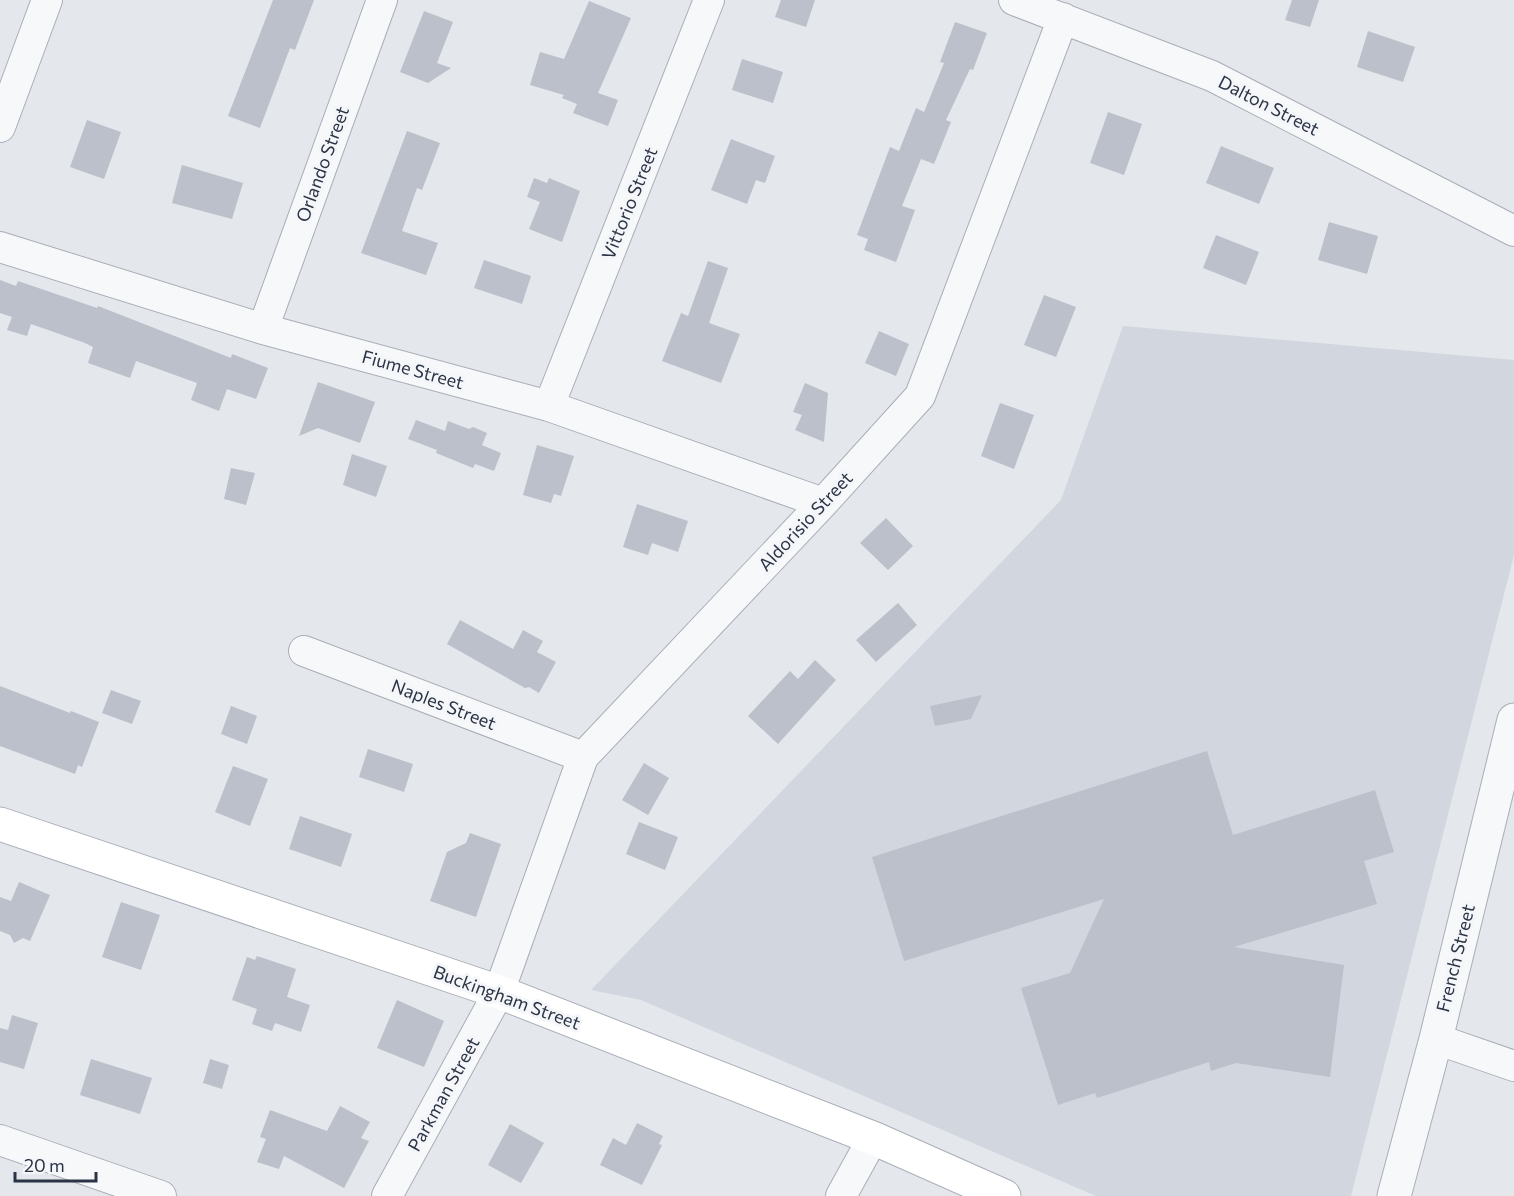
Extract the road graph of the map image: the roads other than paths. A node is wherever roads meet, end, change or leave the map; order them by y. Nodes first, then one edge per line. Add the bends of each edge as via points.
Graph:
1 (47, 0) edge
2 (382, 0) edge
3 (709, 0) edge
4 (1014, 0) edge
5 (1063, 18) junction
6 (0, 127) edge
7 (1514, 231) edge
8 (0, 247) edge
9 (263, 329) junction
10 (549, 406) junction
11 (823, 502) junction
12 (304, 651) dead end
13 (1514, 720) edge
14 (583, 758) junction
15 (0, 824) edge
16 (499, 992) junction
17 (1436, 1039) junction
18 (1514, 1066) edge
19 (873, 1138) junction
20 (0, 1140) edge
21 (161, 1196) edge
22 (387, 1196) edge
23 (841, 1196) edge
24 (1004, 1196) edge
25 (1394, 1196) edge

1 - 6 street
2 - 9 street, Orlando Street
3 - 10 street, Vittorio Street
4 - 5 street, Dalton Street
5 - 7 street, Dalton Street via 1212,76
5 - 11 street, Aldorisio Street via 920,396
8 - 9 street, Fiume Street
9 - 10 street, Fiume Street
10 - 11 street, Fiume Street
11 - 14 street, Aldorisio Street
12 - 14 street, Naples Street
13 - 17 street, French Street
14 - 16 street, Aldorisio Street
15 - 16 main road, Buckingham Street
16 - 19 main road, Buckingham Street
16 - 22 street, Parkman Street
17 - 18 street
17 - 25 street, French Street
19 - 23 street
19 - 24 main road, Buckingham Street
20 - 21 street

